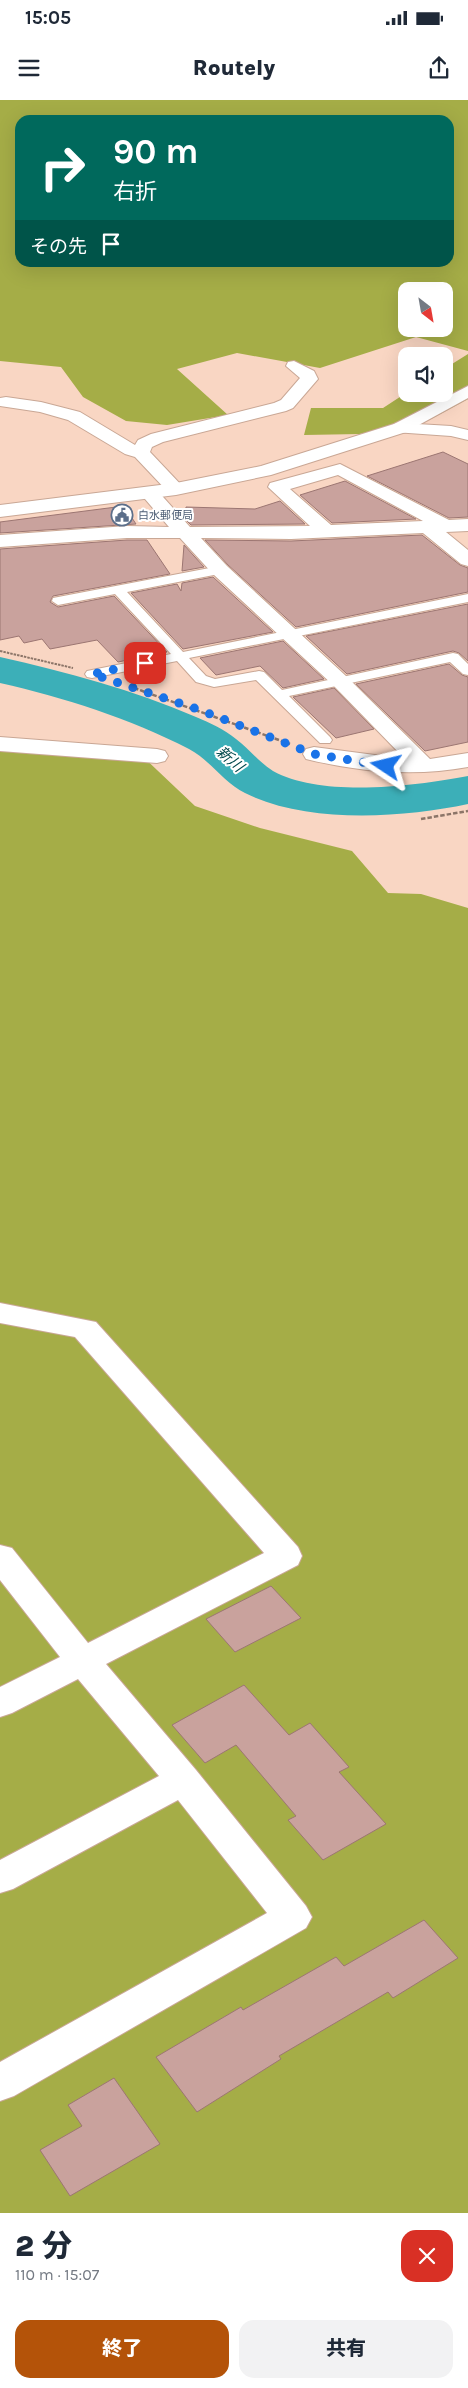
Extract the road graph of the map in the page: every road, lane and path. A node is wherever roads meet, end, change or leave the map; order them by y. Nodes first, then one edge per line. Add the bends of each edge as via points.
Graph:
1 (294, 366) dead end
2 (468, 392) edge
3 (6, 402) dead end
4 (400, 428) junction
5 (468, 435) edge
6 (141, 452) junction
7 (176, 489) junction
8 (148, 492) junction
9 (0, 511) edge
10 (468, 525) edge
11 (438, 527) junction
12 (182, 532) junction
13 (327, 532) junction
14 (0, 541) edge
15 (468, 560) edge
16 (220, 570) junction
17 (118, 590) junction
18 (468, 598) edge
19 (58, 601) dead end
20 (287, 634) junction
21 (0, 651) edge
22 (181, 655) junction
23 (468, 671) edge
24 (92, 674) junction
25 (340, 682) junction
26 (281, 694) junction
27 (0, 744) edge
28 (319, 746) junction
29 (157, 756) dead end
30 (468, 760) edge
31 (425, 766) junction
32 (468, 811) edge
33 (421, 819) dead end
34 (0, 1313) edge
35 (0, 1557) edge
36 (82, 1660) junction
37 (0, 1703) edge
38 (183, 1780) junction
39 (0, 1878) edge
40 (0, 2083) edge

1 - 6 street via 309,379 287,404 157,438 144,444
2 - 4 street
3 - 6 street via 74,416 131,450
4 - 5 street
4 - 7 street via 293,464
6 - 7 street
7 - 8 street
8 - 9 street
8 - 12 street
10 - 11 street
11 - 13 street
11 - 13 street via 340,469 277,488
11 - 15 street
12 - 13 street
12 - 14 street via 127,532
12 - 16 street
16 - 17 lane
16 - 20 street
17 - 19 lane
17 - 22 lane
18 - 20 lane
20 - 22 lane
20 - 25 street
21 - 24 path
22 - 24 lane
22 - 26 lane via 201,679 214,683 259,675
23 - 25 lane via 453,657
24 - 28 path
25 - 26 lane
25 - 31 street
26 - 28 lane
27 - 29 street
28 - 31 street via 386,766
30 - 31 street
32 - 33 path
34 - 36 street via 85,1328 286,1556
35 - 36 street
36 - 37 street
36 - 38 street
38 - 39 street
38 - 40 street via 292,1917

